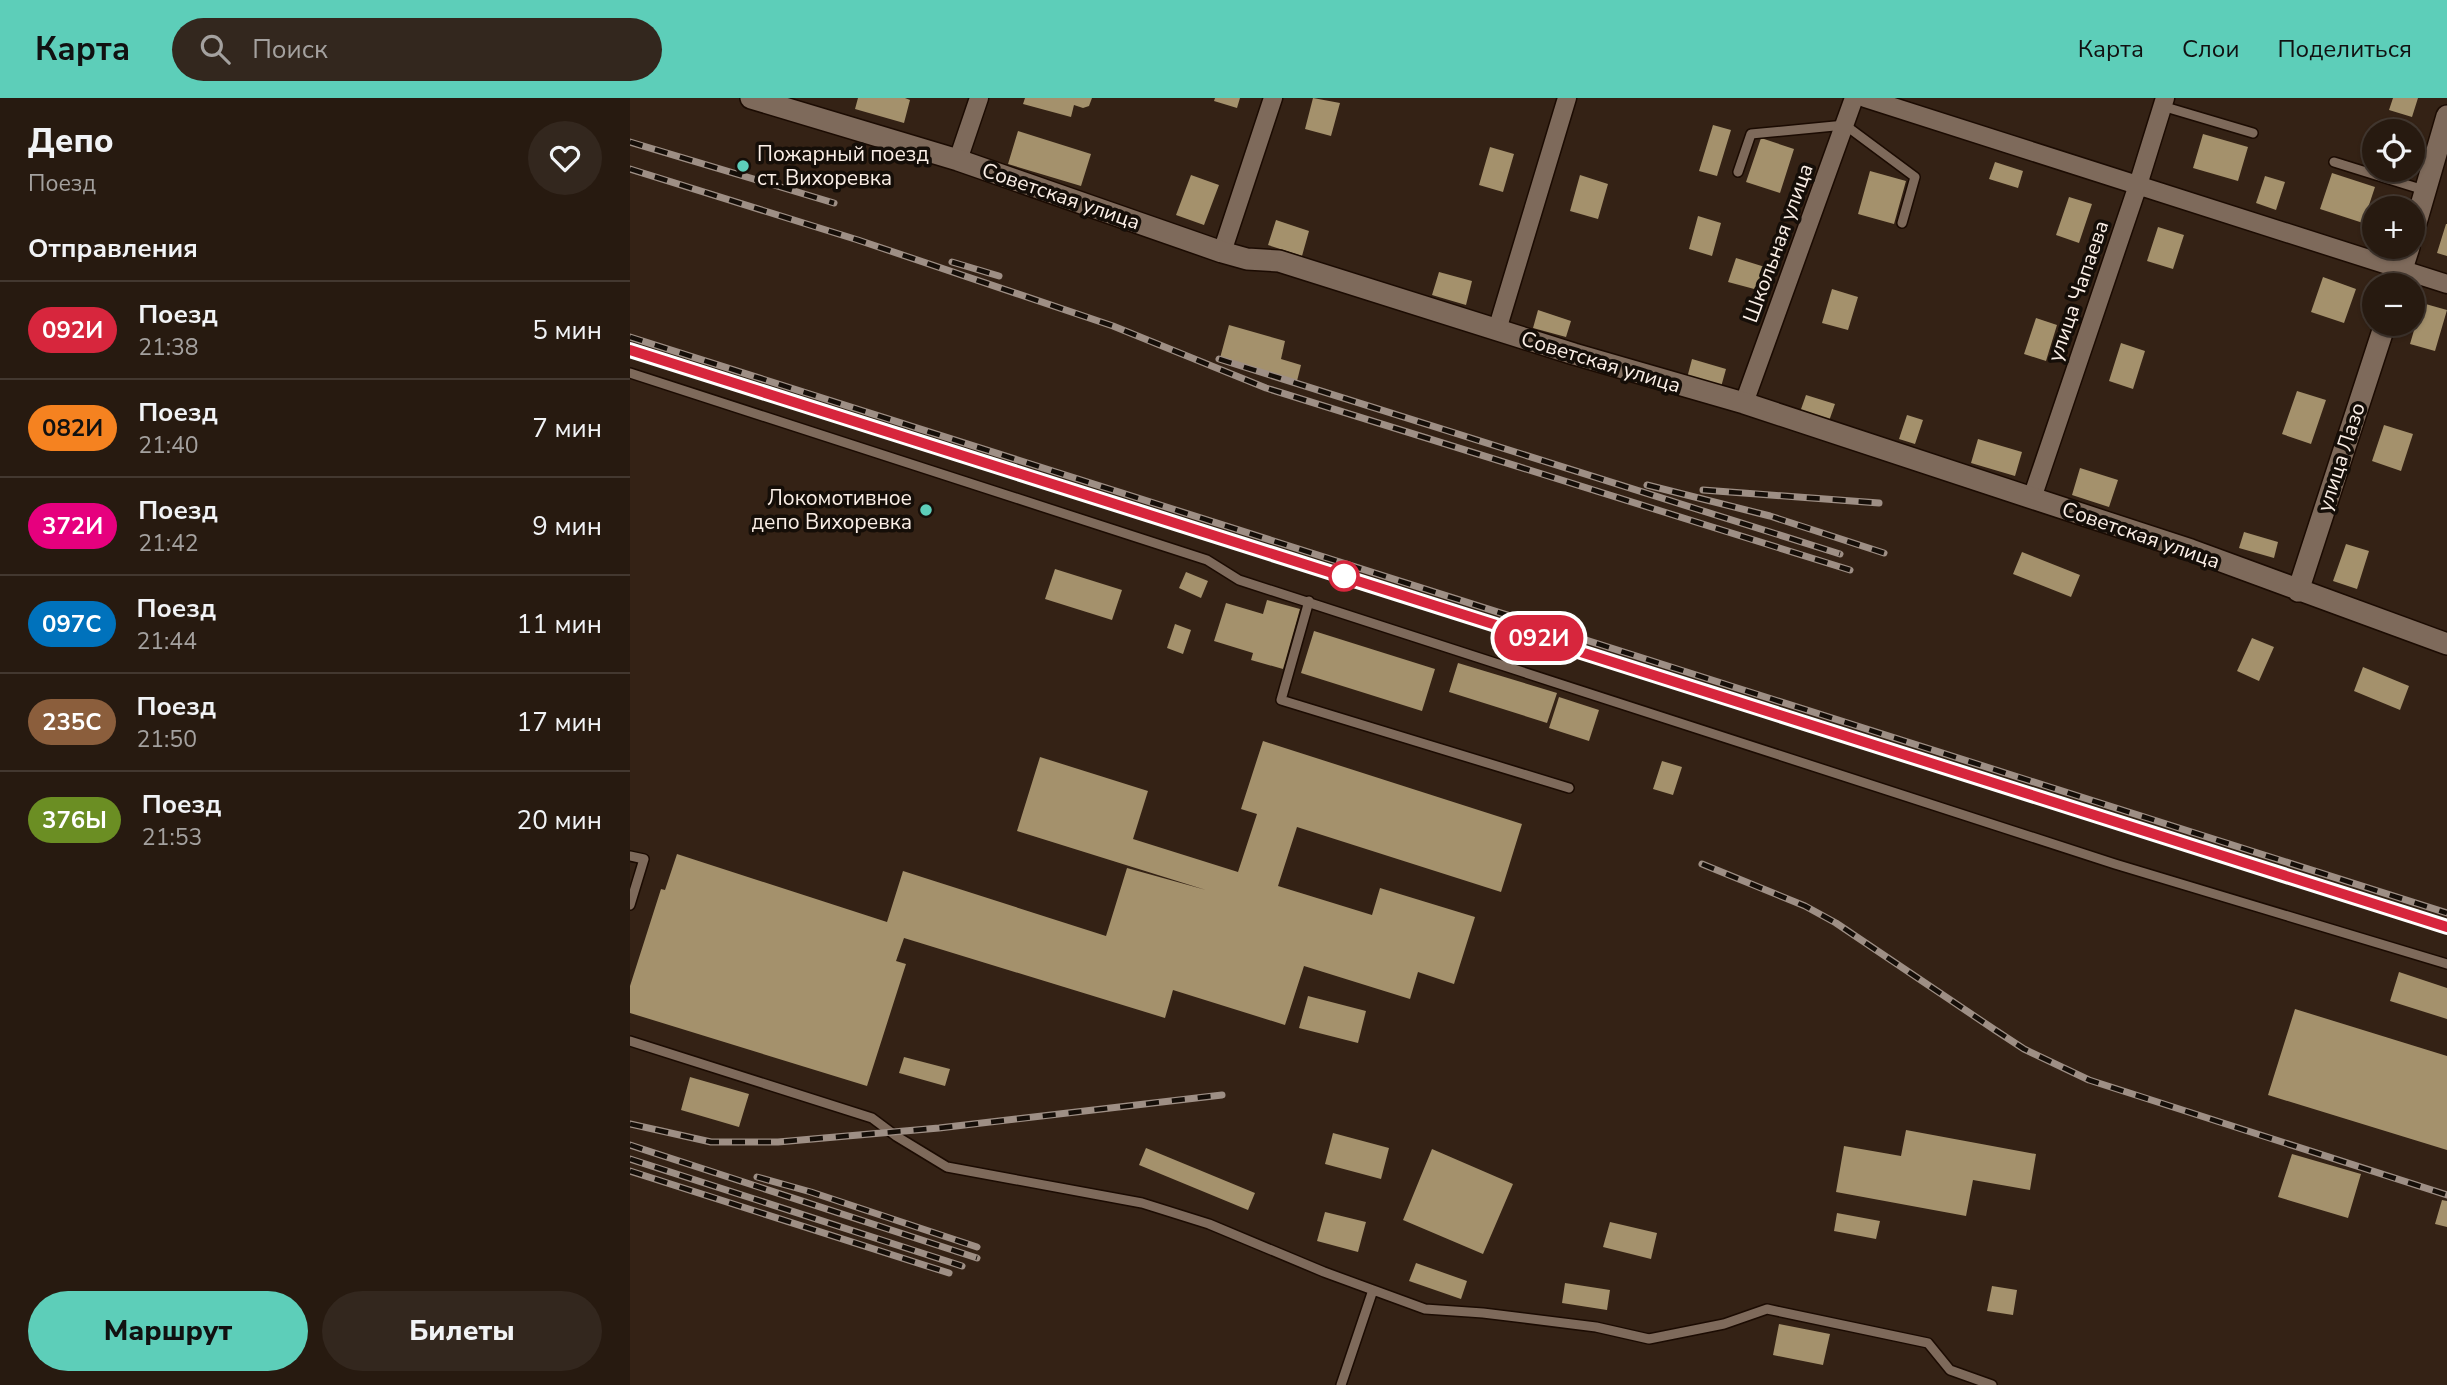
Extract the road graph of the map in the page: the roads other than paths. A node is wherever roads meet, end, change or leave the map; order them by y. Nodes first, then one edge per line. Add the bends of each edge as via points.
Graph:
1 (751, 98) edge
2 (979, 98) edge
3 (1273, 98) edge
4 (1567, 98) edge
5 (1854, 98) edge
6 (1865, 98) edge
7 (2163, 102) edge
8 (2447, 116) edge
9 (1845, 125) junction
10 (2253, 134) dead end
11 (958, 160) junction
12 (2334, 162) dead end
13 (1738, 172) dead end
14 (2138, 185) junction
15 (2426, 191) junction
16 (2424, 196) edge
17 (1902, 222) dead end
18 (1222, 252) junction
19 (2389, 273) edge
20 (2425, 281) edge
21 (2447, 284) edge
22 (1497, 330) junction
23 (2381, 336) edge
24 (630, 373) edge
25 (1744, 403) junction
26 (2032, 498) junction
27 (2298, 591) junction
28 (1309, 601) junction
29 (2447, 643) edge
30 (1569, 788) dead end
31 (630, 856) edge
32 (630, 905) edge
33 (2447, 964) edge
34 (630, 1041) edge
35 (1373, 1290) junction
36 (1341, 1385) edge
37 (1992, 1385) edge

1 - 11 street, Советская улица
2 - 11 street
3 - 18 street
4 - 22 street
5 - 9 street, Школьная улица
6 - 14 street
7 - 10 lane
7 - 14 street, улица Чапаева
8 - 15 street
9 - 13 lane via 1751,134
9 - 17 lane via 1914,177
9 - 25 street, Школьная улица
11 - 18 street, Советская улица
12 - 15 lane
14 - 19 street
14 - 26 street, улица Чапаева
15 - 16 street
18 - 22 street, Советская улица via 1279,261
20 - 21 street
22 - 25 street, Советская улица
23 - 27 street, улица Лазо
24 - 28 lane via 1207,560 1239,580
25 - 26 street, Советская улица
26 - 27 street, Советская улица
27 - 29 street, Советская улица
28 - 30 lane via 1281,700
28 - 33 lane via 2115,864
31 - 32 lane via 644,859
34 - 35 lane via 872,1118 947,1167 1142,1203 1209,1224
35 - 36 lane
35 - 37 lane via 1425,1309 1597,1328 1649,1339 1724,1324 1767,1309 1928,1343 1950,1370

